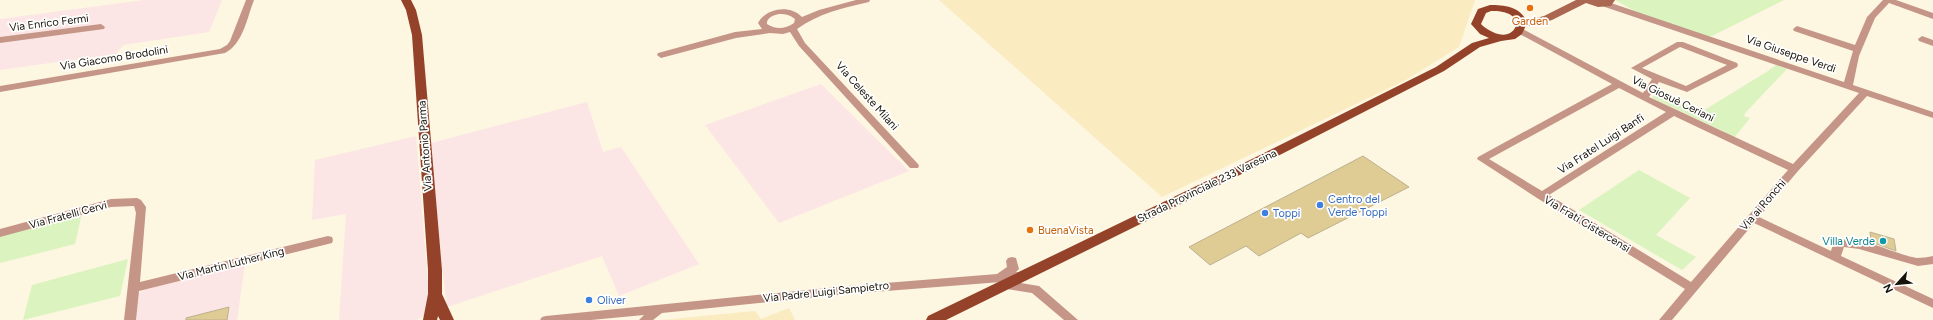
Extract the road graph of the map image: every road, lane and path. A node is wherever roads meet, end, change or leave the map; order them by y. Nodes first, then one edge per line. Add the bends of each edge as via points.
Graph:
1 (250, 0) edge
2 (406, 0) edge
3 (866, 0) edge
4 (1485, 0) edge
5 (1489, 0) edge
6 (1888, 0) edge
7 (1591, 1) edge
8 (1581, 2) edge
9 (1609, 2) edge
10 (1503, 9) junction
11 (1483, 10) junction
12 (823, 11) junction
13 (790, 12) junction
14 (1515, 14) junction
15 (1933, 16) edge
16 (1550, 17) junction
17 (763, 20) junction
18 (795, 26) junction
19 (101, 27) dead end
20 (1478, 27) junction
21 (1520, 27) junction
22 (1797, 29) dead end
23 (773, 31) junction
24 (735, 35) junction
25 (1502, 37) junction
26 (1922, 39) dead end
27 (0, 40) edge
28 (1933, 43) edge
29 (802, 44) junction
30 (1476, 45) junction
31 (1858, 49) junction
32 (661, 55) dead end
33 (1657, 78) junction
34 (1618, 85) junction
35 (1848, 86) junction
36 (0, 89) edge
37 (1865, 92) junction
38 (1644, 98) junction
39 (1672, 112) junction
40 (1933, 115) edge
41 (1482, 159) joint
42 (914, 166) dead end
43 (1794, 169) junction
44 (1542, 196) junction
45 (1752, 218) junction
46 (0, 233) edge
47 (328, 240) dead end
48 (1835, 257) junction
49 (1933, 260) edge
50 (1012, 261) dead end
51 (998, 282) junction
52 (133, 288) junction
53 (1693, 288) junction
54 (435, 294) junction
55 (1933, 304) edge
56 (659, 310) junction
57 (130, 320) edge
58 (430, 320) edge
59 (436, 320) edge
60 (446, 320) edge
61 (546, 320) edge
62 (645, 320) edge
63 (933, 320) edge
64 (1072, 320) edge
65 (1665, 320) edge

1 - 36 street, Via Giacomo Brodolini via 234,42 222,51
2 - 54 main road, Via Antonio Parma via 417,35
3 - 12 street
4 - 11 main road
5 - 10 main road
6 - 15 street
6 - 31 street via 1871,17
7 - 8 street
7 - 9 street
8 - 16 street
9 - 35 street, Via Giuseppe Verdi via 1642,17
10 - 11 main road
10 - 14 main road
11 - 20 main road via 1477,21
12 - 13 street
12 - 18 street
13 - 17 street via 771,14
13 - 18 street via 799,19
14 - 16 street
14 - 21 main road via 1521,18
16 - 21 street
17 - 23 street via 764,26
17 - 24 street
18 - 23 street
18 - 29 street
19 - 27 street, Via Enrico Fermi
20 - 25 main road via 1488,34
20 - 30 main road
21 - 25 main road via 1515,35
21 - 34 street via 1532,38 1608,77
22 - 31 street
23 - 24 street
23 - 29 street
24 - 32 street
25 - 30 main road, Strada Provinciale 233 Varesina
26 - 28 street
29 - 42 street, Via Celeste Milani
30 - 51 main road, Strada Provinciale 233 Varesina via 1440,69 1025,275
31 - 35 street
33 - 33 street via 1687,89 1734,66 1680,44 1635,68
33 - 38 street
34 - 38 street, Via Giosuè Ceriani
34 - 41 street, Via Giosuè Ceriani
35 - 37 street, Via Giuseppe Verdi
37 - 40 street, Via Giuseppe Verdi
37 - 43 street, Via ai Ronchi
38 - 39 street, Via Giosuè Ceriani
39 - 43 street, Via Giosuè Ceriani
39 - 44 street, Via Fratel Luigi Banfi
41 - 44 street, Via Frati Cistercensi
43 - 45 street, Via ai Ronchi
44 - 53 street, Via Frati Cistercensi
45 - 48 street
45 - 53 street, Via ai Ronchi
46 - 52 street, Via Fratelli Cervi via 111,203 137,202 141,206 141,213
47 - 52 street, Via Martin Luther King
48 - 49 street via 1837,248 1842,243 1918,262
48 - 55 street
50 - 51 street, Via Padre Luigi Sampietro via 1013,269
51 - 56 street, Via Padre Luigi Sampietro via 789,296
51 - 63 main road, Strada Provinciale 233 Varesina
51 - 64 street via 1037,290
52 - 57 street
53 - 65 street, Via ai Ronchi
54 - 58 main road, Via Antonio Parma
54 - 60 main road, Via Antonio Parma
56 - 61 street, Via Padre Luigi Sampietro
56 - 62 street, Via Padre Luigi Sampietro
59 - 60 main road

